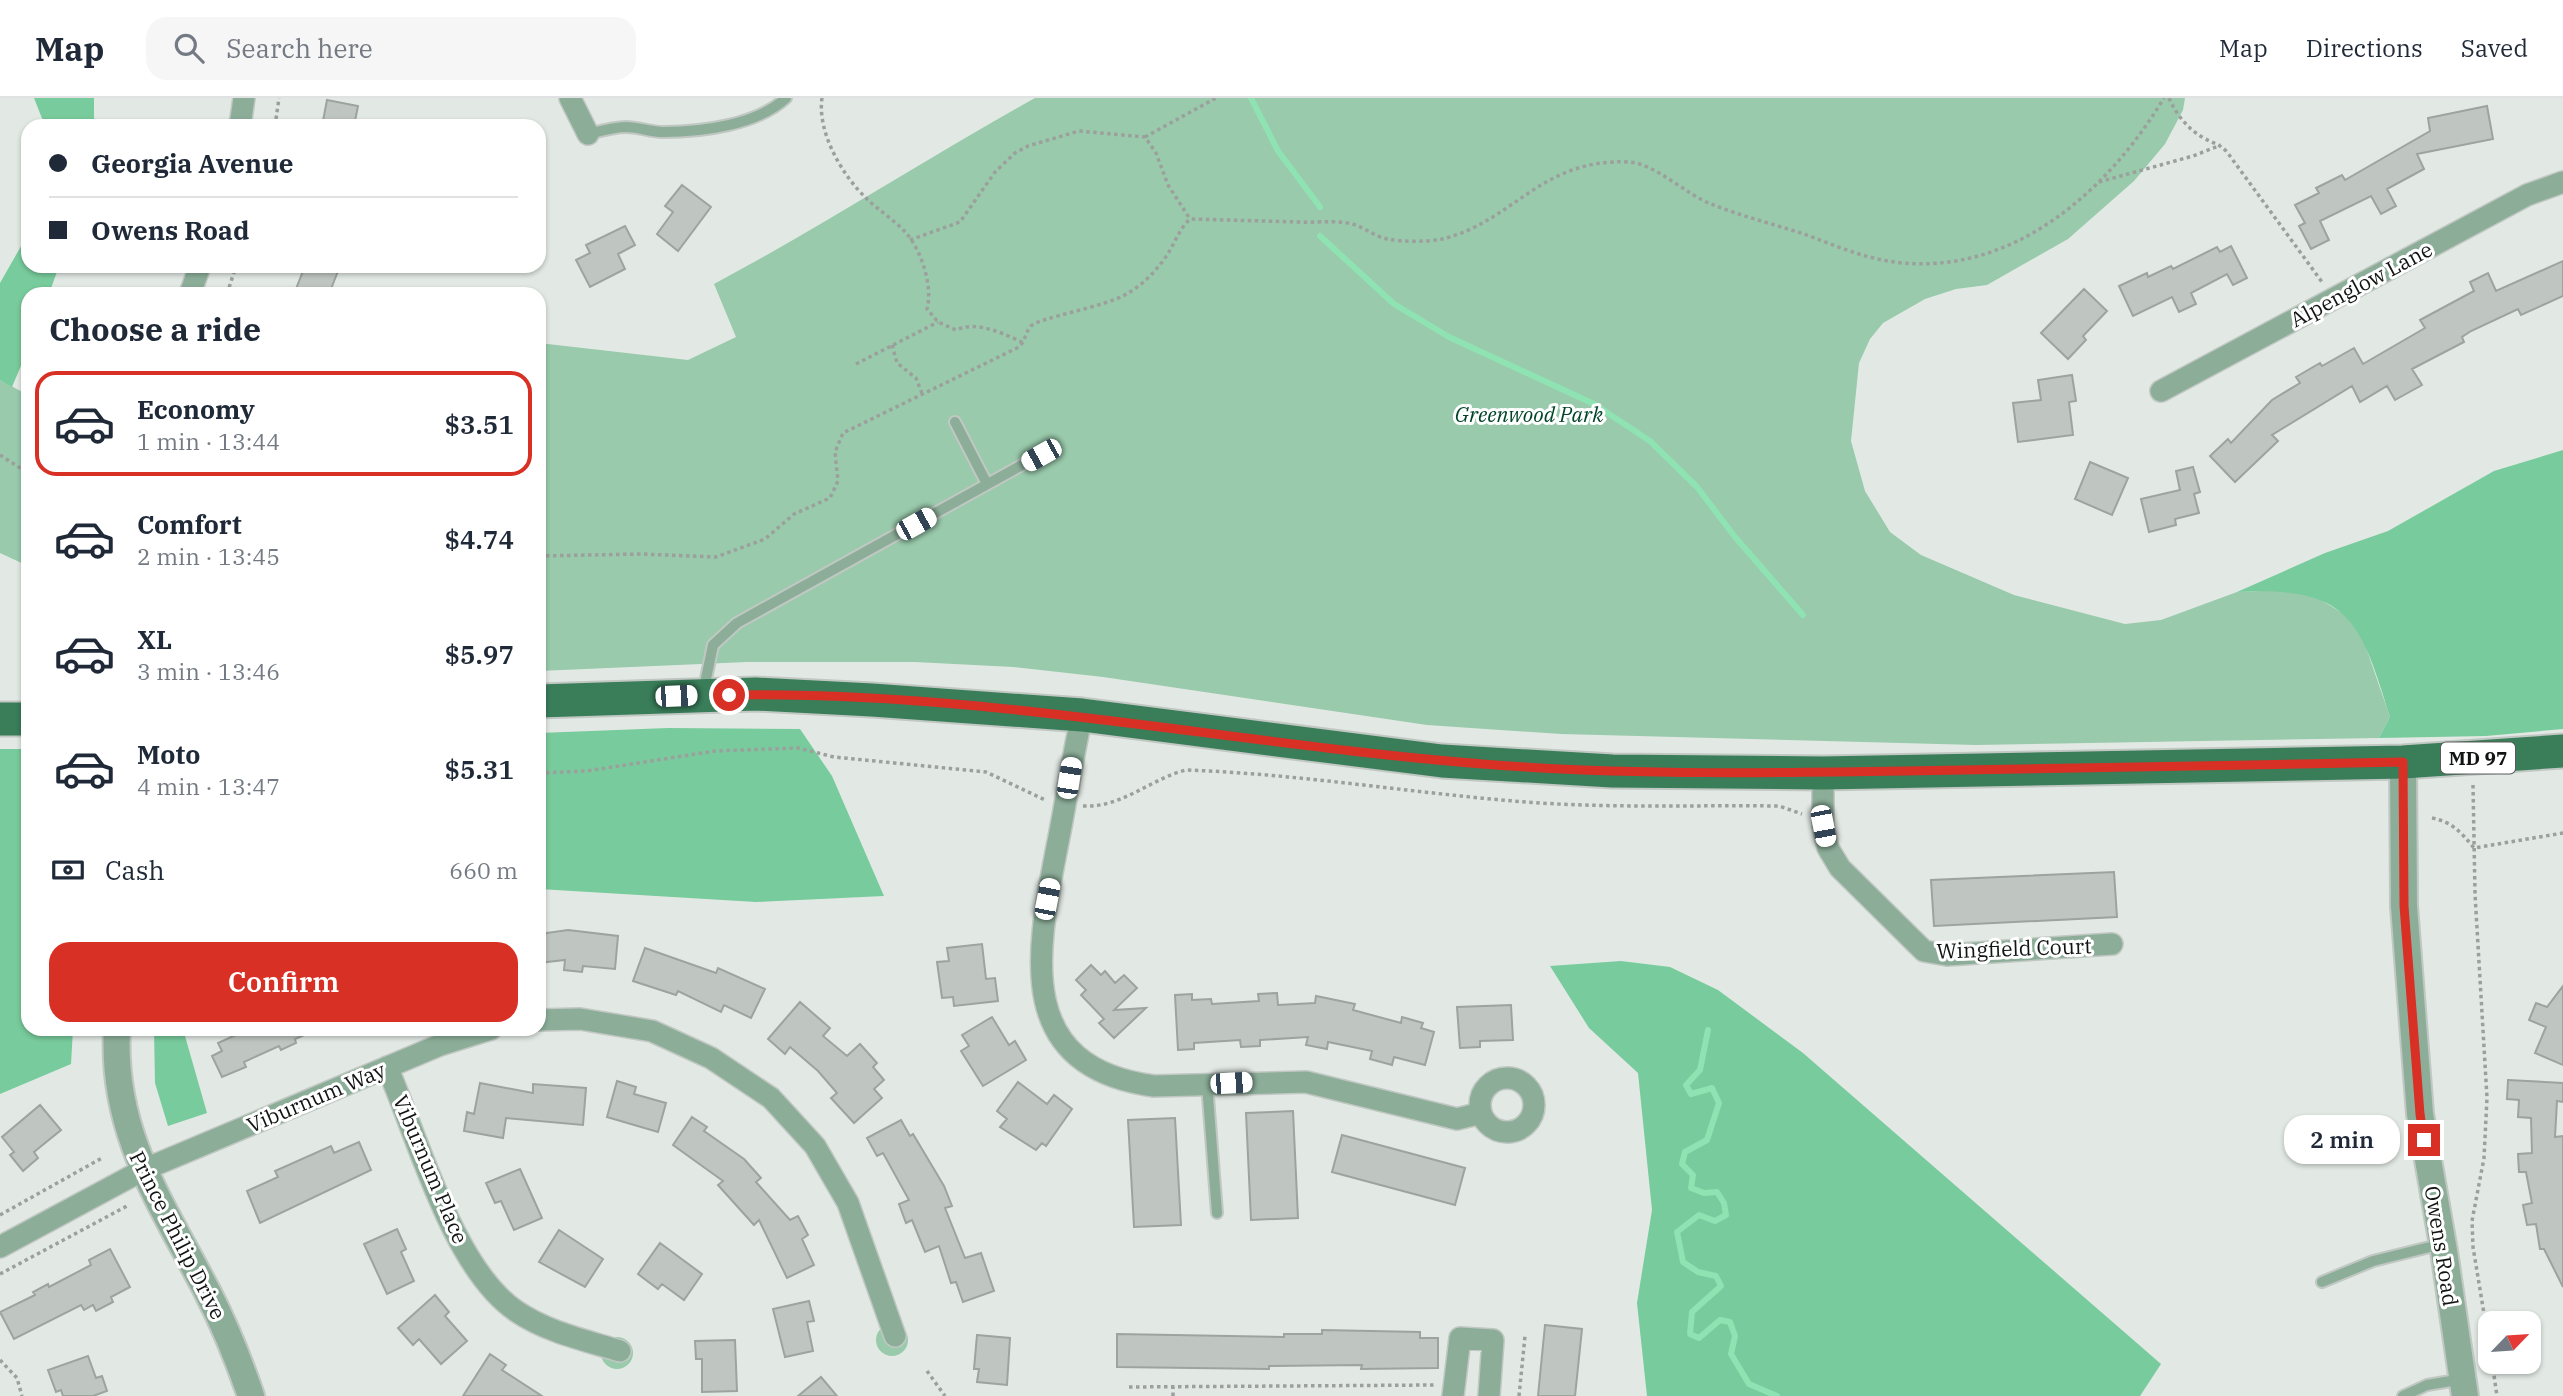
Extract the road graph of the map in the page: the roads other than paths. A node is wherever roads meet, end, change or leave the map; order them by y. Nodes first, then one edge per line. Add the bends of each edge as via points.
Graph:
1 (244, 98) edge
2 (570, 98) edge
3 (786, 98) edge
4 (241, 119) edge
5 (589, 134) joint
6 (2563, 182) edge
7 (2161, 391) dead end
8 (955, 422) dead end
9 (1041, 455) dead end
10 (987, 484) junction
11 (703, 695) junction
12 (546, 701) edge
13 (1082, 715) junction
14 (0, 719) edge
15 (21, 719) edge
16 (2563, 751) edge
17 (2403, 762) junction
18 (1823, 772) junction
19 (2112, 944) dead end
20 (546, 1020) edge
21 (117, 1036) edge
22 (469, 1036) edge
23 (387, 1067) junction
24 (1207, 1084) junction
25 (1481, 1113) dead end
26 (143, 1170) junction
27 (1217, 1213) dead end
28 (2443, 1244) junction
29 (0, 1247) edge
30 (2322, 1282) dead end
31 (895, 1336) dead end
32 (620, 1351) dead end
33 (2464, 1388) edge
34 (1446, 1391) edge
35 (251, 1396) edge
36 (1489, 1396) edge
37 (2403, 1396) edge

1 - 4 street
2 - 5 street
3 - 5 lane via 775,108 748,118 693,131 626,127
6 - 7 street, Alpenglow Lane via 2527,195
8 - 10 lane
9 - 10 lane
10 - 11 lane via 723,634 708,656
11 - 12 main road, MD 97
11 - 13 main road, MD 97 via 810,696
13 - 18 main road, MD 97 via 1502,766
13 - 24 street via 1042,937 1041,986 1048,1012 1071,1051 1110,1077 1154,1086
14 - 15 main road
16 - 17 main road, MD 97
17 - 18 main road, MD 97
17 - 28 street, Owens Road via 2404,906 2420,1114
18 - 19 street, Wingfield Court via 1823,826 1828,848 1840,868 1924,951 1947,955
20 - 31 street via 580,1018 652,1031 711,1058 771,1098 815,1146 848,1203
21 - 26 street, Prince Philip Drive via 123,1113
22 - 23 street, Viburnum Way
23 - 26 street, Viburnum Way
23 - 32 street, Viburnum Place via 457,1237 481,1276 513,1310 548,1330
24 - 25 street via 1306,1082 1457,1119
24 - 27 lane
26 - 29 street, Viburnum Way
26 - 35 street, Prince Philip Drive via 226,1330
28 - 30 lane via 2373,1261
28 - 33 street, Owens Road
33 - 37 lane via 2427,1385
34 - 36 street via 1460,1338 1493,1340

